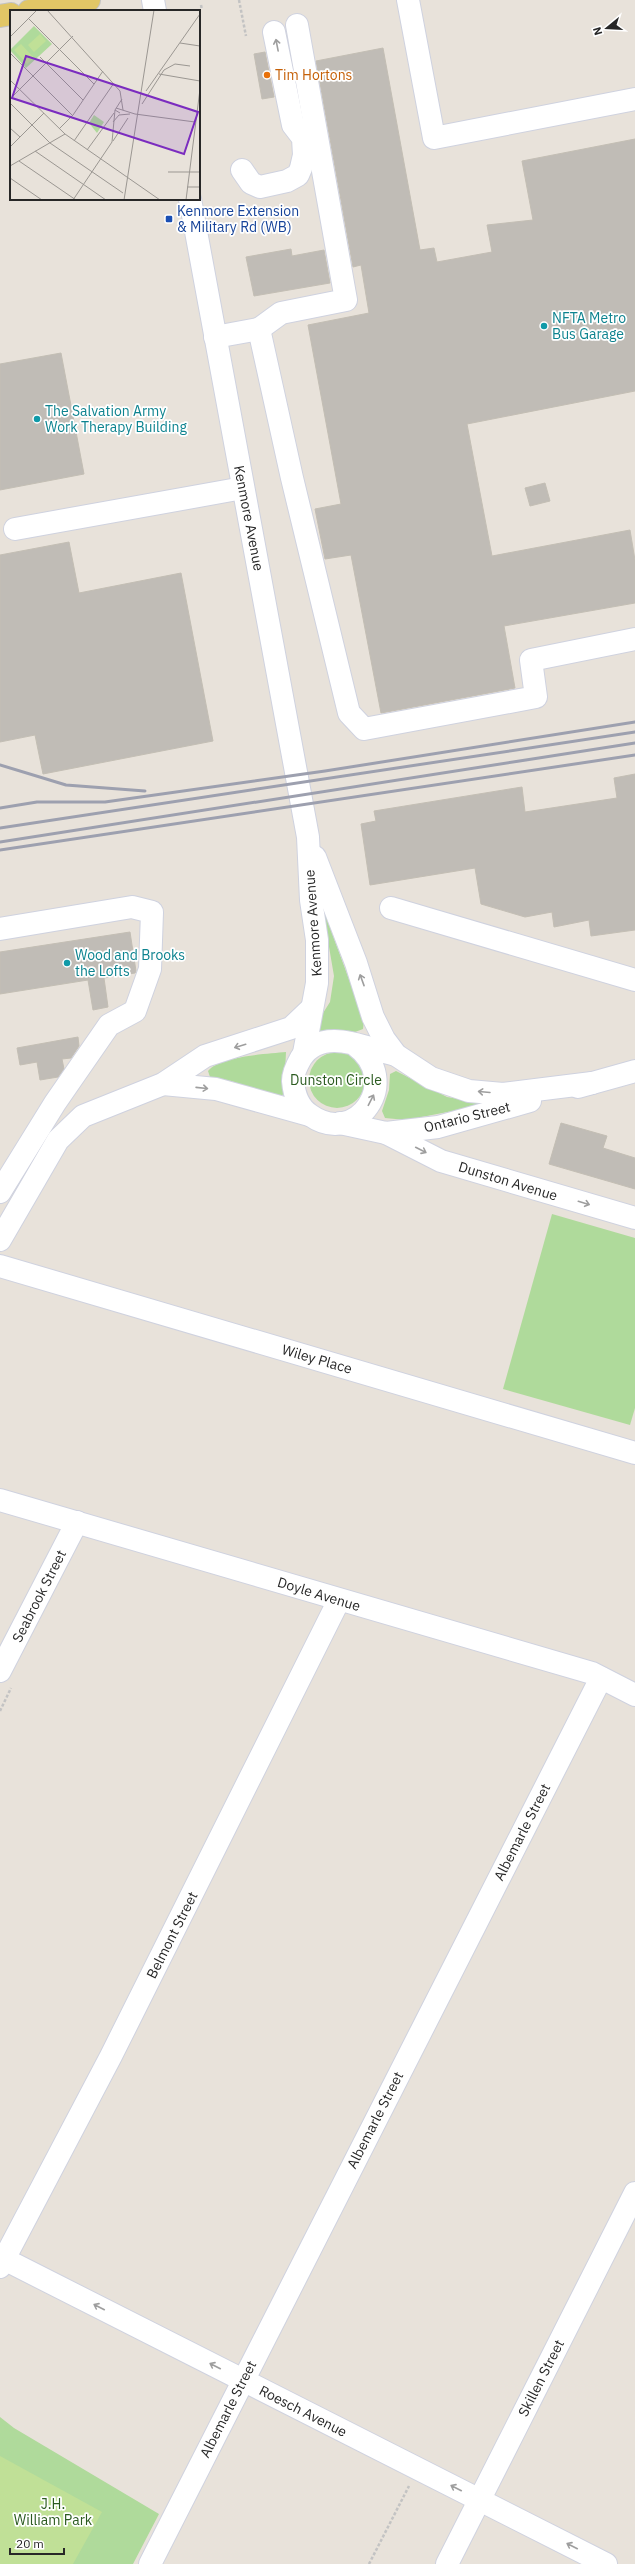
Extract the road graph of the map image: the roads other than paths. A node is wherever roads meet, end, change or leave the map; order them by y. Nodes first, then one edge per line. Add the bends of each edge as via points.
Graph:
1 (89, 0) edge
2 (153, 0) edge
3 (408, 0) edge
4 (57, 3) edge
5 (32, 10) edge
6 (155, 10) edge
7 (10, 14) edge
8 (0, 16) edge
9 (297, 25) dead end
10 (274, 32) dead end
11 (635, 99) edge
12 (246, 176) dead end
13 (190, 200) edge
14 (259, 329) junction
15 (215, 337) junction
16 (243, 488) junction
17 (15, 529) dead end
18 (635, 639) edge
19 (308, 837) junction
20 (391, 908) dead end
21 (0, 929) edge
22 (635, 980) edge
23 (374, 1019) junction
24 (301, 1039) junction
25 (365, 1048) junction
26 (396, 1055) junction
27 (635, 1071) edge
28 (592, 1083) junction
29 (163, 1084) junction
30 (309, 1115) junction
31 (340, 1123) junction
32 (386, 1132) junction
33 (0, 1192) edge
34 (635, 1218) edge
35 (0, 1240) edge
36 (0, 1266) edge
37 (635, 1453) edge
38 (0, 1500) edge
39 (77, 1522) junction
40 (339, 1600) junction
41 (0, 1671) edge
42 (601, 1678) junction
43 (635, 1695) edge
44 (635, 2193) edge
45 (1, 2261) edge
46 (243, 2380) junction
47 (479, 2499) junction
48 (150, 2564) edge
49 (447, 2564) edge
50 (606, 2564) edge

1 - 4 main road
2 - 6 street
3 - 11 street via 434,138
4 - 5 main road
7 - 8 main road
9 - 14 street via 346,300 281,313
12 -> 10 street via 260,187 287,181 298,175 304,155 303,138 293,125
13 - 15 street, Kenmore Avenue
14 - 15 street
14 - 18 street via 349,713 364,729 536,697 531,660
15 - 16 street, Kenmore Avenue
16 - 17 street
16 - 19 street, Kenmore Avenue
23 -> 19 street, Kenmore Avenue via 356,963
19 - 24 street, Kenmore Avenue via 318,982
20 - 22 street
21 - 33 street via 132,906 152,912 150,969 135,1011 108,1025 55,1103
23 - 25 street
23 - 26 street, Ontario Street
24 - 25 street via 335,1040
24 -> 29 street, Kenmore Avenue via 205,1056
24 - 30 street via 294,1092 300,1105
25 - 26 street
31 -> 25 street via 354,1120 371,1103 377,1080
28 -> 26 street, Ontario Street via 503,1094 468,1091 431,1078
27 - 28 street, Ontario Street
28 - 32 street, Ontario Street via 438,1128
29 -> 30 street, Kenmore Avenue via 216,1089
29 - 35 street, Kenmore Avenue via 83,1116 58,1140
30 - 31 street via 319,1121
31 - 32 street, Ontario Street
32 -> 34 street, Dunston Avenue via 441,1161
36 - 37 street, Wiley Place
38 - 39 street, Doyle Avenue
39 - 40 street, Doyle Avenue
39 - 41 street, Seabrook Street
40 - 42 street, Doyle Avenue
40 - 45 street, Belmont Street via 111,2056
42 - 43 street, Doyle Avenue
42 - 46 street, Albemarle Street
44 - 47 street, Skillen Street
46 -> 45 street, Roesch Avenue
47 -> 46 street, Roesch Avenue
46 - 48 street, Albemarle Street
47 - 49 street, Skillen Street
50 -> 47 street, Roesch Avenue

